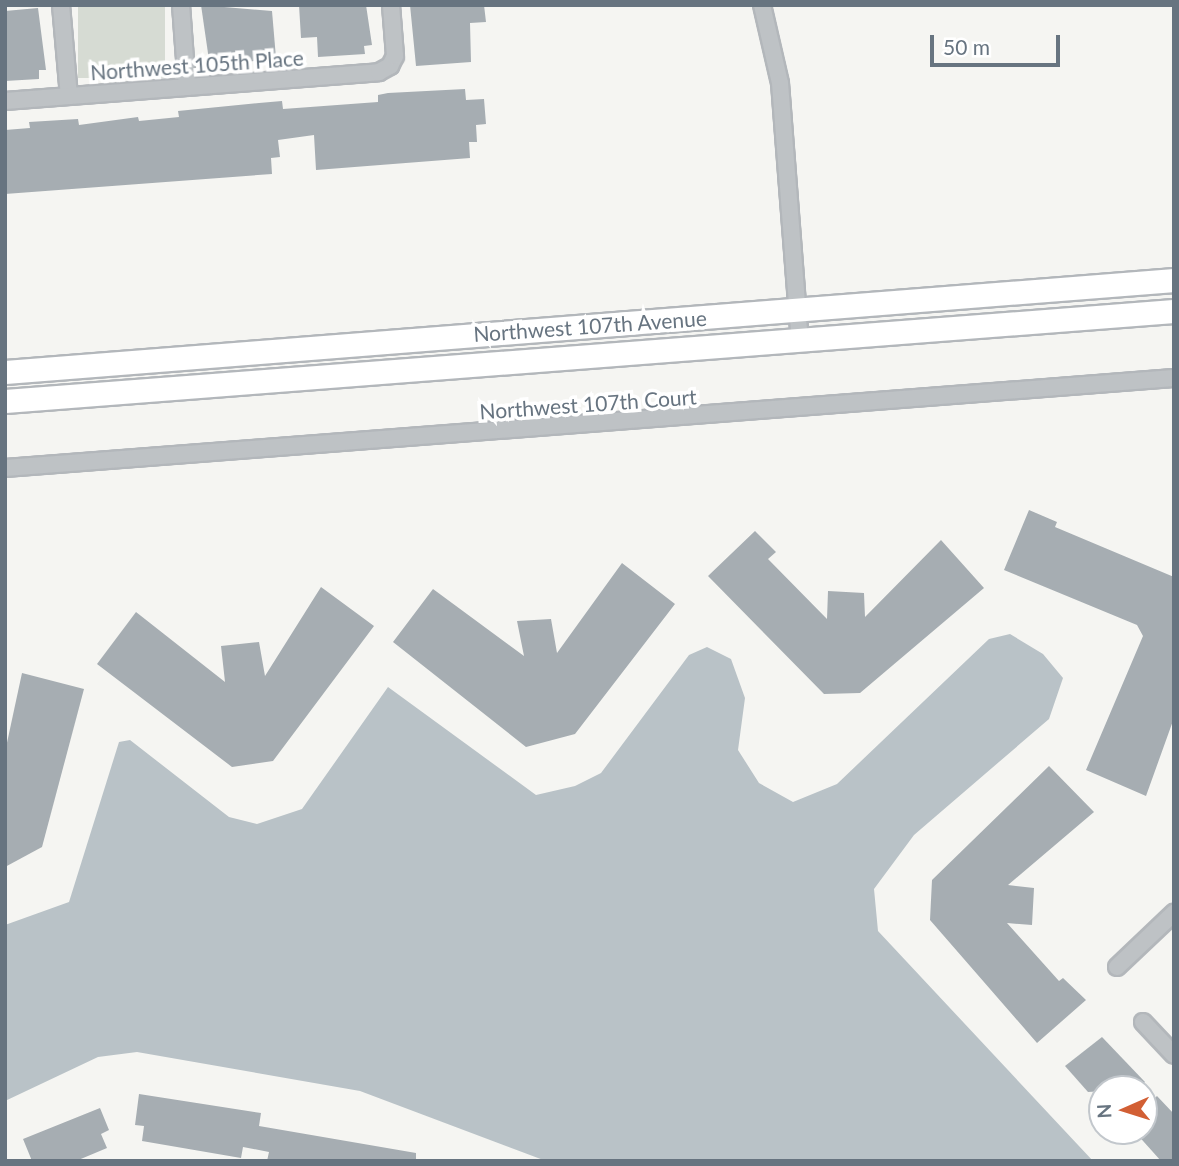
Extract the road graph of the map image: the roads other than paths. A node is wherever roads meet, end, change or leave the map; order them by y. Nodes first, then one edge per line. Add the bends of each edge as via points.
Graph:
1 (61, 5) edge
2 (181, 5) edge
3 (391, 5) edge
4 (762, 5) edge
5 (187, 87) junction
6 (69, 96) junction
7 (5, 101) edge
8 (1174, 280) edge
9 (798, 310) junction
10 (1174, 311) edge
11 (800, 340) junction
12 (5, 372) edge
13 (1174, 377) edge
14 (5, 401) edge
15 (5, 468) edge
16 (1174, 913) edge
17 (1117, 967) dead end
18 (1143, 1022) dead end
19 (1174, 1055) edge

1 - 6 street
2 - 5 street
3 - 5 street, Northwest 105th Place via 395,56 390,66 379,72
4 - 9 street via 780,83
5 - 6 street, Northwest 105th Place
6 - 7 street, Northwest 105th Place
8 - 9 main road, Northwest 107th Avenue
9 - 11 street
9 - 12 main road, Northwest 107th Avenue
10 - 11 main road, Northwest 107th Avenue
11 - 14 main road, Northwest 107th Avenue
13 - 15 street, Northwest 107th Court
16 - 17 street
18 - 19 street

